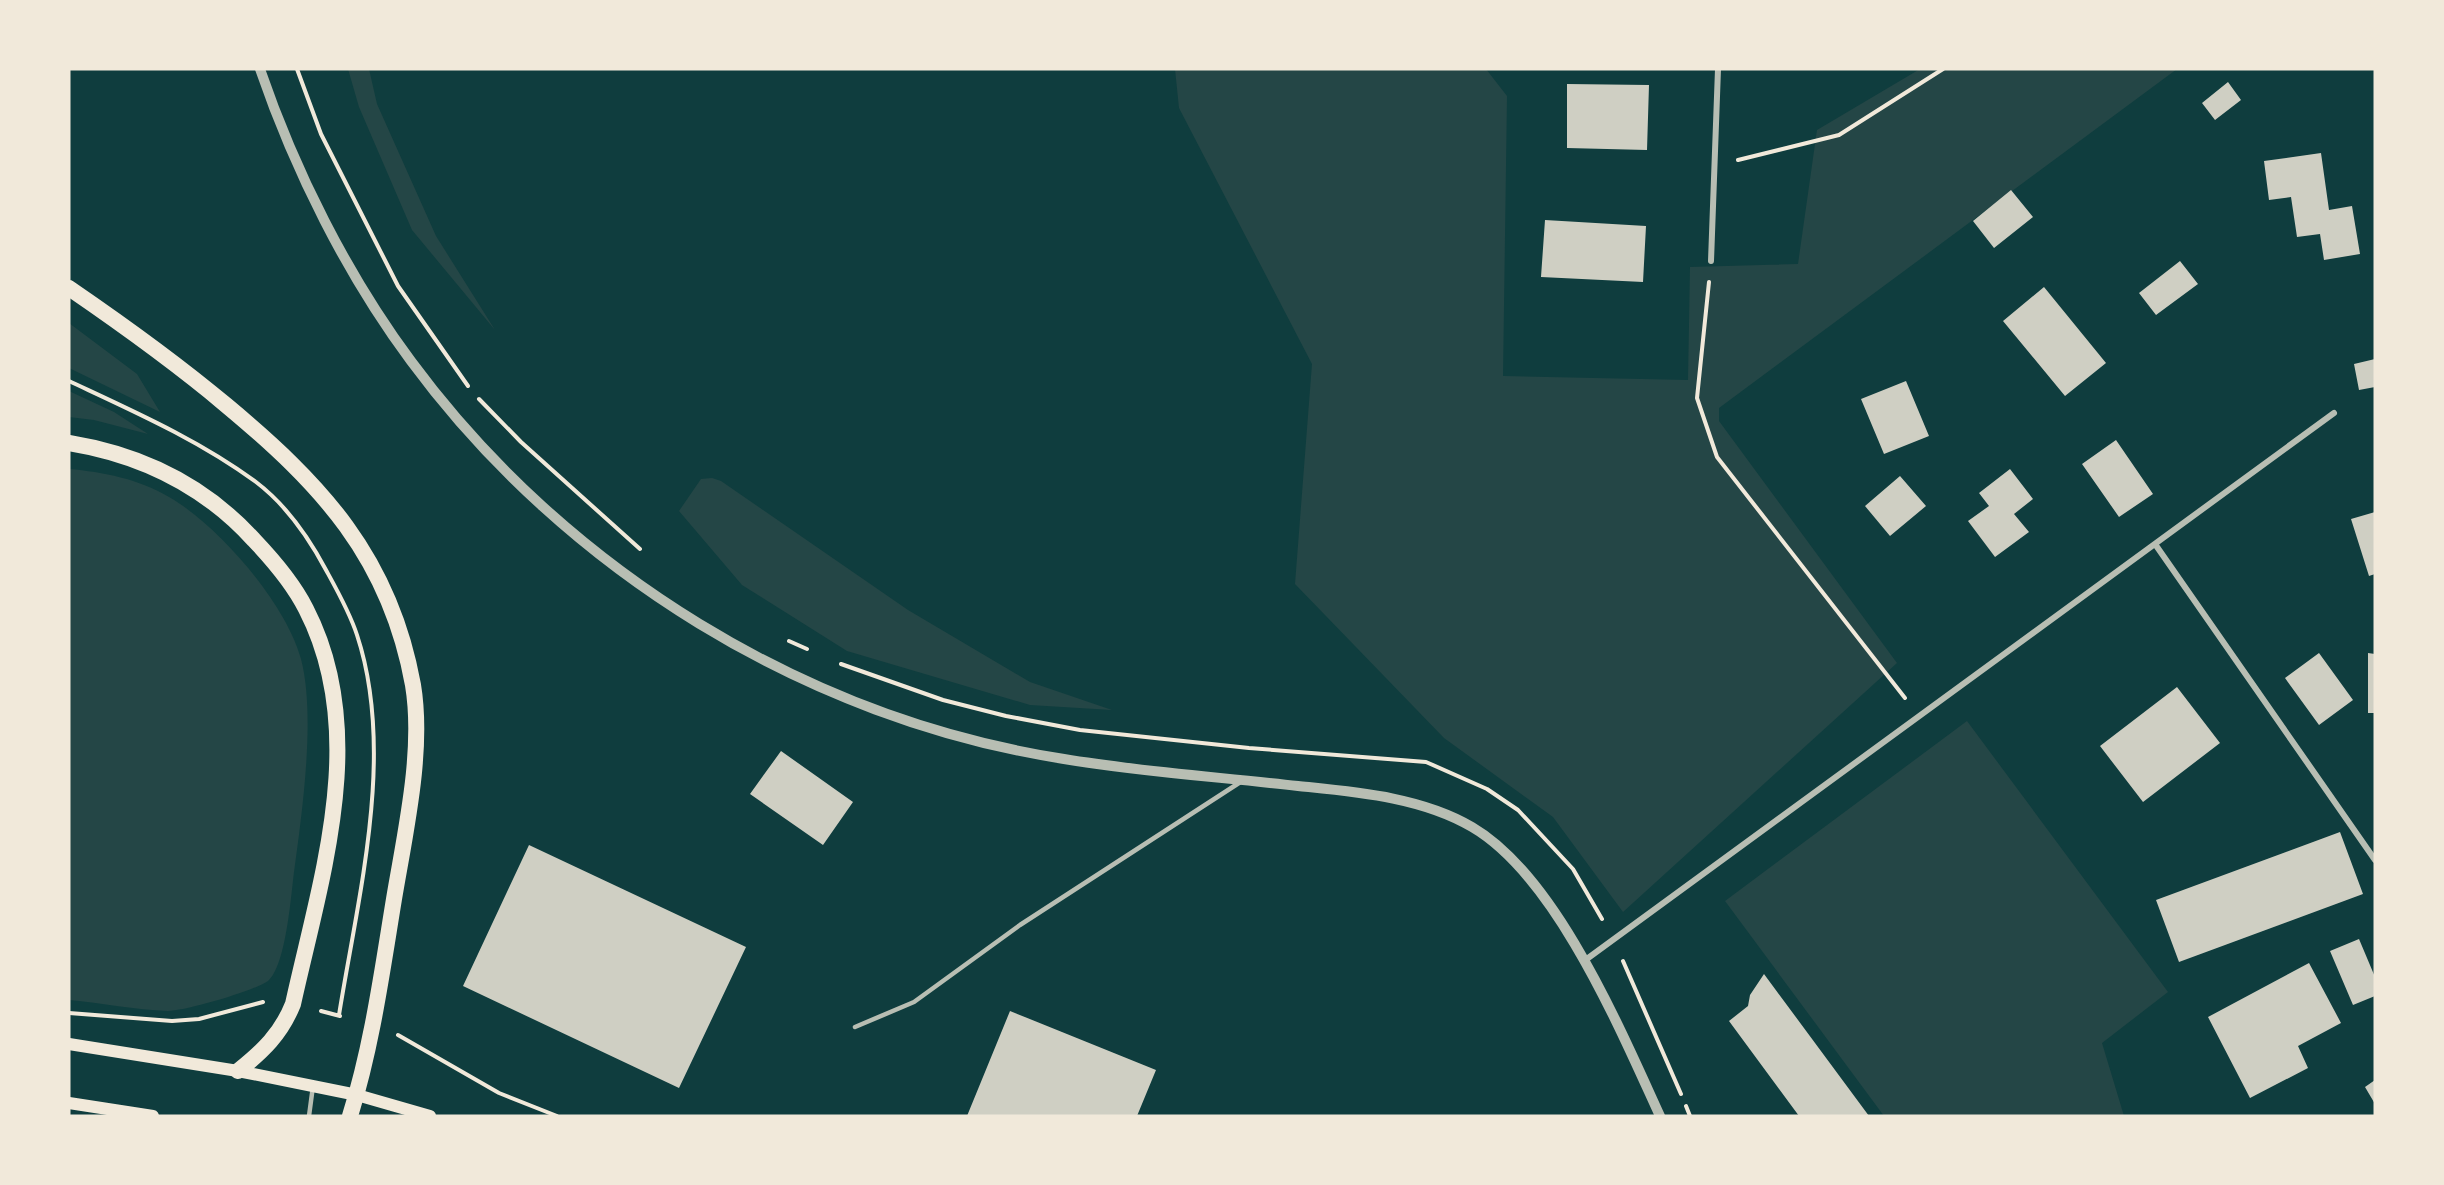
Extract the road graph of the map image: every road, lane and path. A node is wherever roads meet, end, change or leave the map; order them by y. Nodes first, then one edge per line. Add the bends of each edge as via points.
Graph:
1 (260, 69) edge
2 (297, 69) edge
3 (1718, 69) edge
4 (1943, 69) edge
5 (1716, 166) junction
6 (1711, 261) joint
7 (69, 288) edge
8 (2334, 413) dead end
9 (69, 443) edge
10 (2155, 544) junction
11 (648, 555) dead end
12 (785, 639) dead end
13 (816, 653) dead end
14 (837, 662) dead end
15 (1920, 716) junction
16 (1244, 780) junction
17 (2375, 861) edge
18 (1613, 941) junction
19 (1584, 961) junction
20 (293, 1004) junction
21 (69, 1012) edge
22 (373, 1024) junction
23 (855, 1027) dead end
24 (69, 1044) edge
25 (238, 1071) junction
26 (313, 1086) junction
27 (357, 1095) junction
28 (69, 1103) edge
29 (153, 1116) edge
30 (309, 1116) edge
31 (350, 1116) edge
32 (430, 1116) edge
33 (557, 1116) edge
34 (1660, 1116) edge
35 (1690, 1116) edge

1 - 16 street via 308,189 377,312 411,361 485,451 573,532 626,574 735,646 800,679 922,727 1066,760
2 - 11 path via 321,134 398,286 474,394 521,442
3 - 5 street
4 - 5 path via 1839,135
5 - 6 street
6 - 15 path via 1697,398 1718,457
7 - 22 highway via 177,364 285,454 346,523 386,597 413,686 414,742 402,849
8 - 10 street
9 - 20 highway via 103,448 147,463 177,477 226,511 287,578 320,640 333,699 337,782
10 - 15 street
10 - 17 street
12 - 13 path
14 - 18 path via 943,700 1080,730 1426,762 1487,789 1518,810 1573,869
15 - 18 street
16 - 19 street via 1397,800 1442,813 1474,828 1524,875
16 - 23 lane via 1020,926 914,1002
18 - 19 street
18 - 35 path
19 - 34 street
20 - 21 path via 258,1002 199,1019 172,1020
20 - 22 path
20 - 25 highway via 272,1042
22 - 27 highway
22 - 33 path via 499,1093
24 - 25 main road
25 - 26 main road
26 - 27 main road
26 - 30 lane
27 - 31 highway
27 - 32 main road
28 - 29 main road

